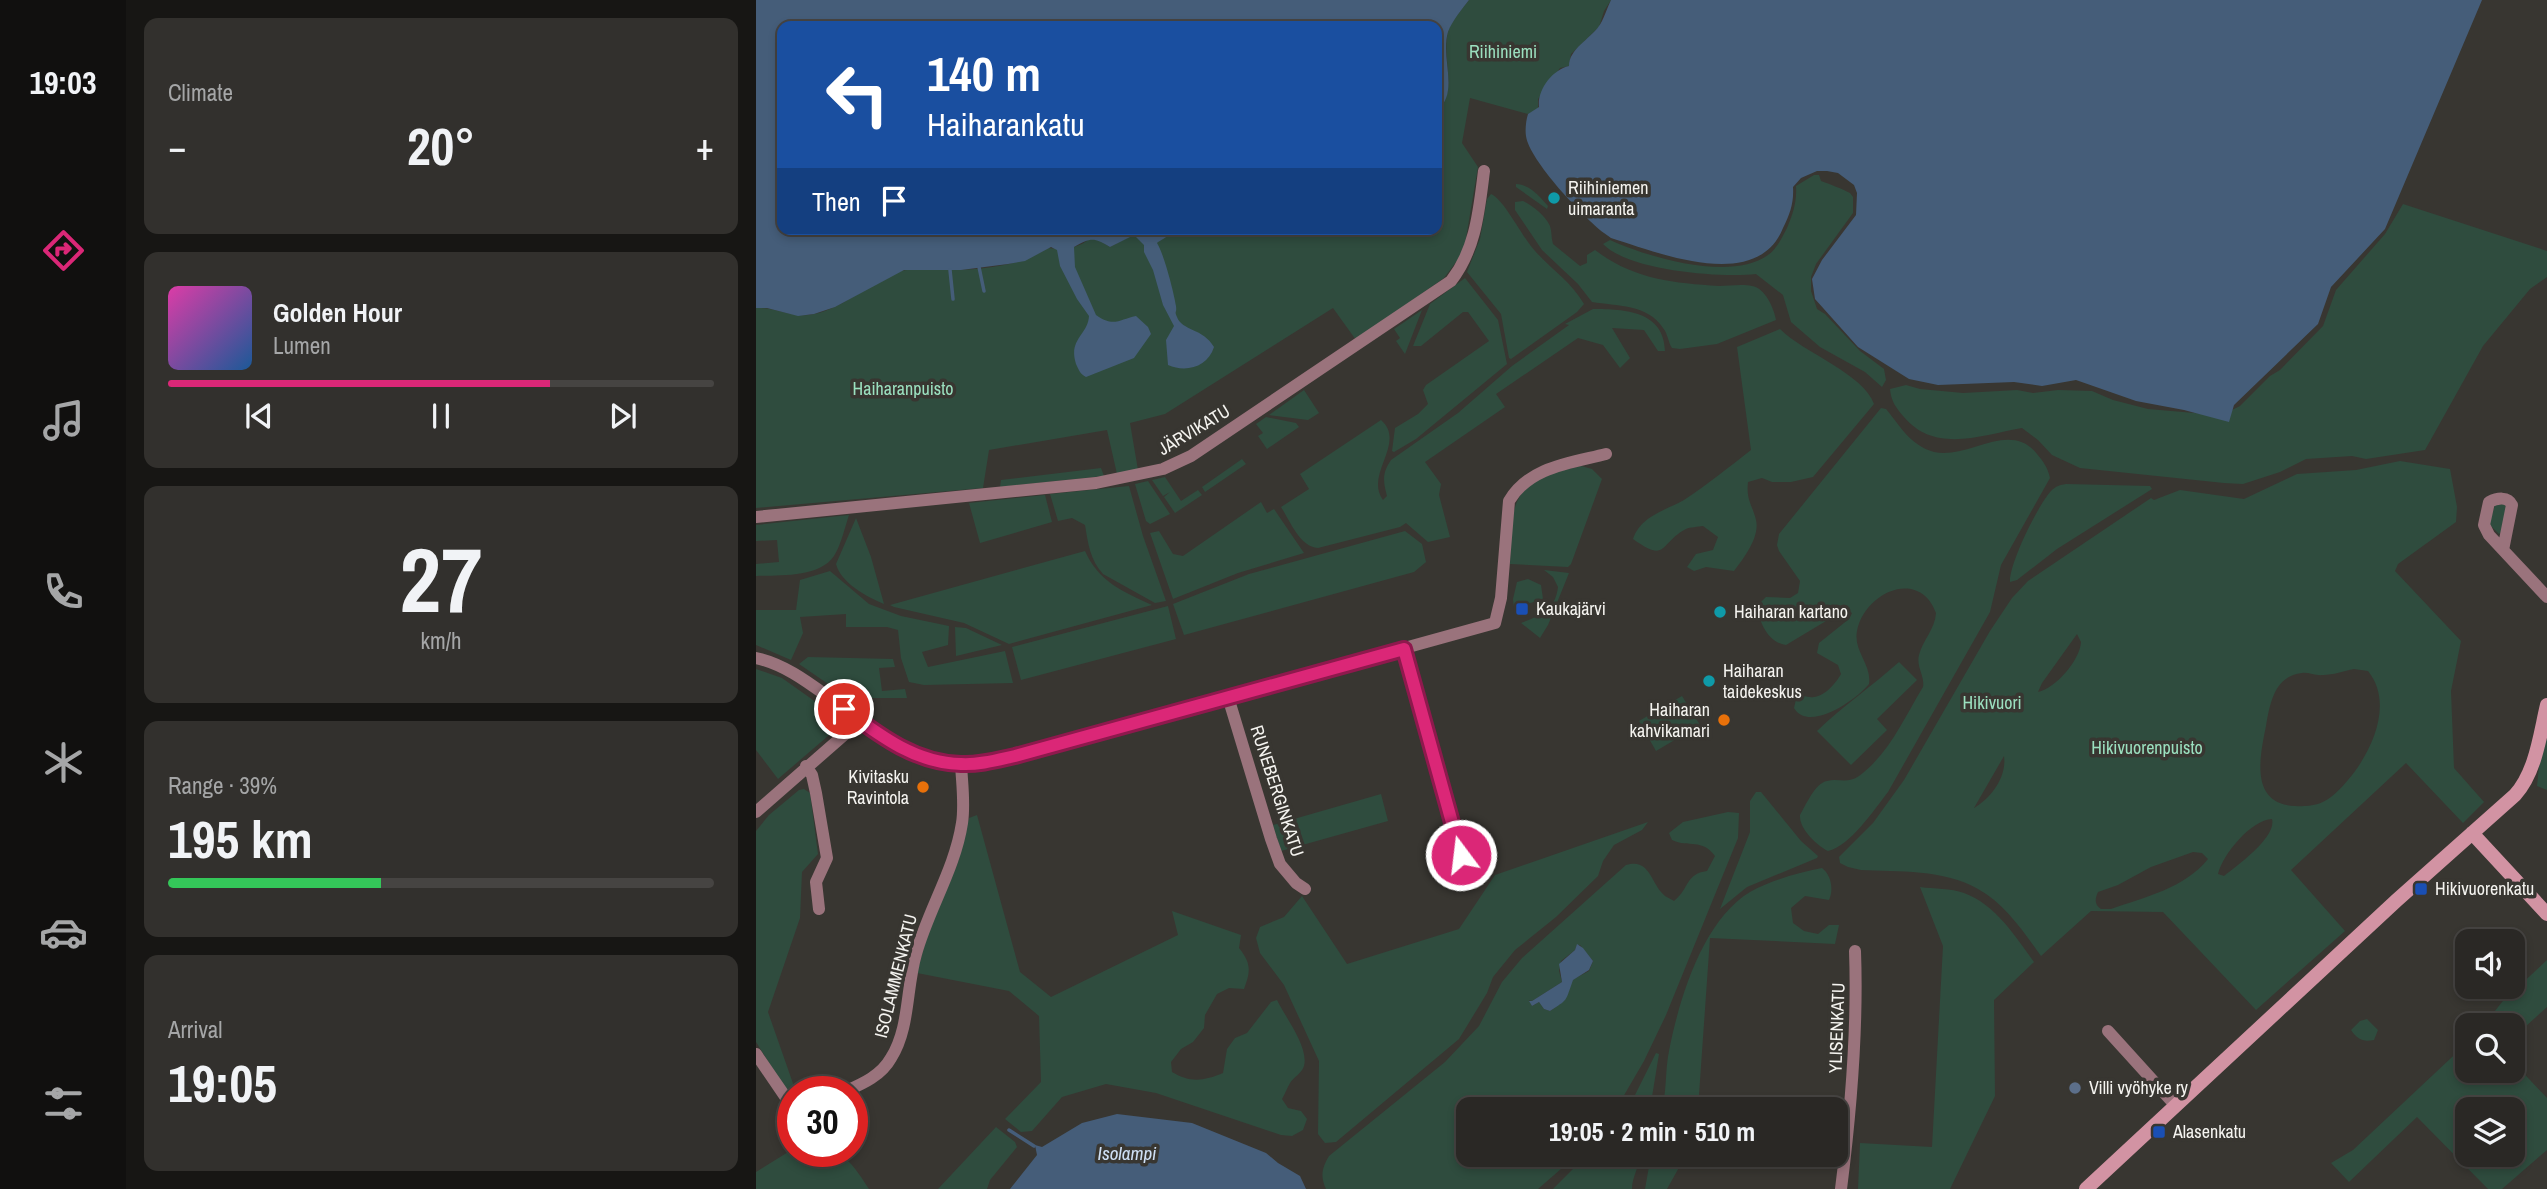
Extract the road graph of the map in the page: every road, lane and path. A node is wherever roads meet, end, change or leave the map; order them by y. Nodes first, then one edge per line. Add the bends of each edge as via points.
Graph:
1 (1484, 171) dead end
2 (1606, 454) dead end
3 (756, 517) edge
4 (2503, 550) dead end
5 (2547, 597) edge
6 (1404, 649) junction
7 (756, 658) edge
8 (1228, 697) junction
9 (2547, 705) edge
10 (860, 721) junction
11 (961, 764) junction
12 (806, 766) junction
13 (756, 811) edge
14 (2472, 833) junction
15 (1461, 855) dead end
16 (1305, 889) dead end
17 (819, 909) dead end
18 (2547, 914) edge
19 (1855, 951) dead end
20 (2108, 1031) dead end
21 (756, 1054) edge
22 (868, 1081) edge
23 (777, 1087) edge
24 (2176, 1106) junction
25 (1841, 1189) edge
26 (2086, 1189) edge

1 - 3 street, JÄRVIKATU via 1472,245 1451,281 1191,456 1152,472 1096,482
2 - 6 street via 1542,471 1516,488 1508,501 1495,623
4 - 5 street
6 - 8 street
6 - 15 street
7 - 10 street via 793,672
8 - 11 street via 1015,756
8 - 16 street, RUNEBERGINKATU via 1280,864
9 - 14 street via 2525,782
10 - 11 street via 909,752
10 - 12 street
11 - 22 street, ISOLAMMENKATU via 962,824 916,953 901,1040 890,1061
12 - 13 street
12 - 17 street via 812,775 827,858 816,882
14 - 18 street
14 - 24 street
19 - 25 street, YLISENKATU via 1857,1003
20 - 24 street
21 - 23 street
24 - 26 street

